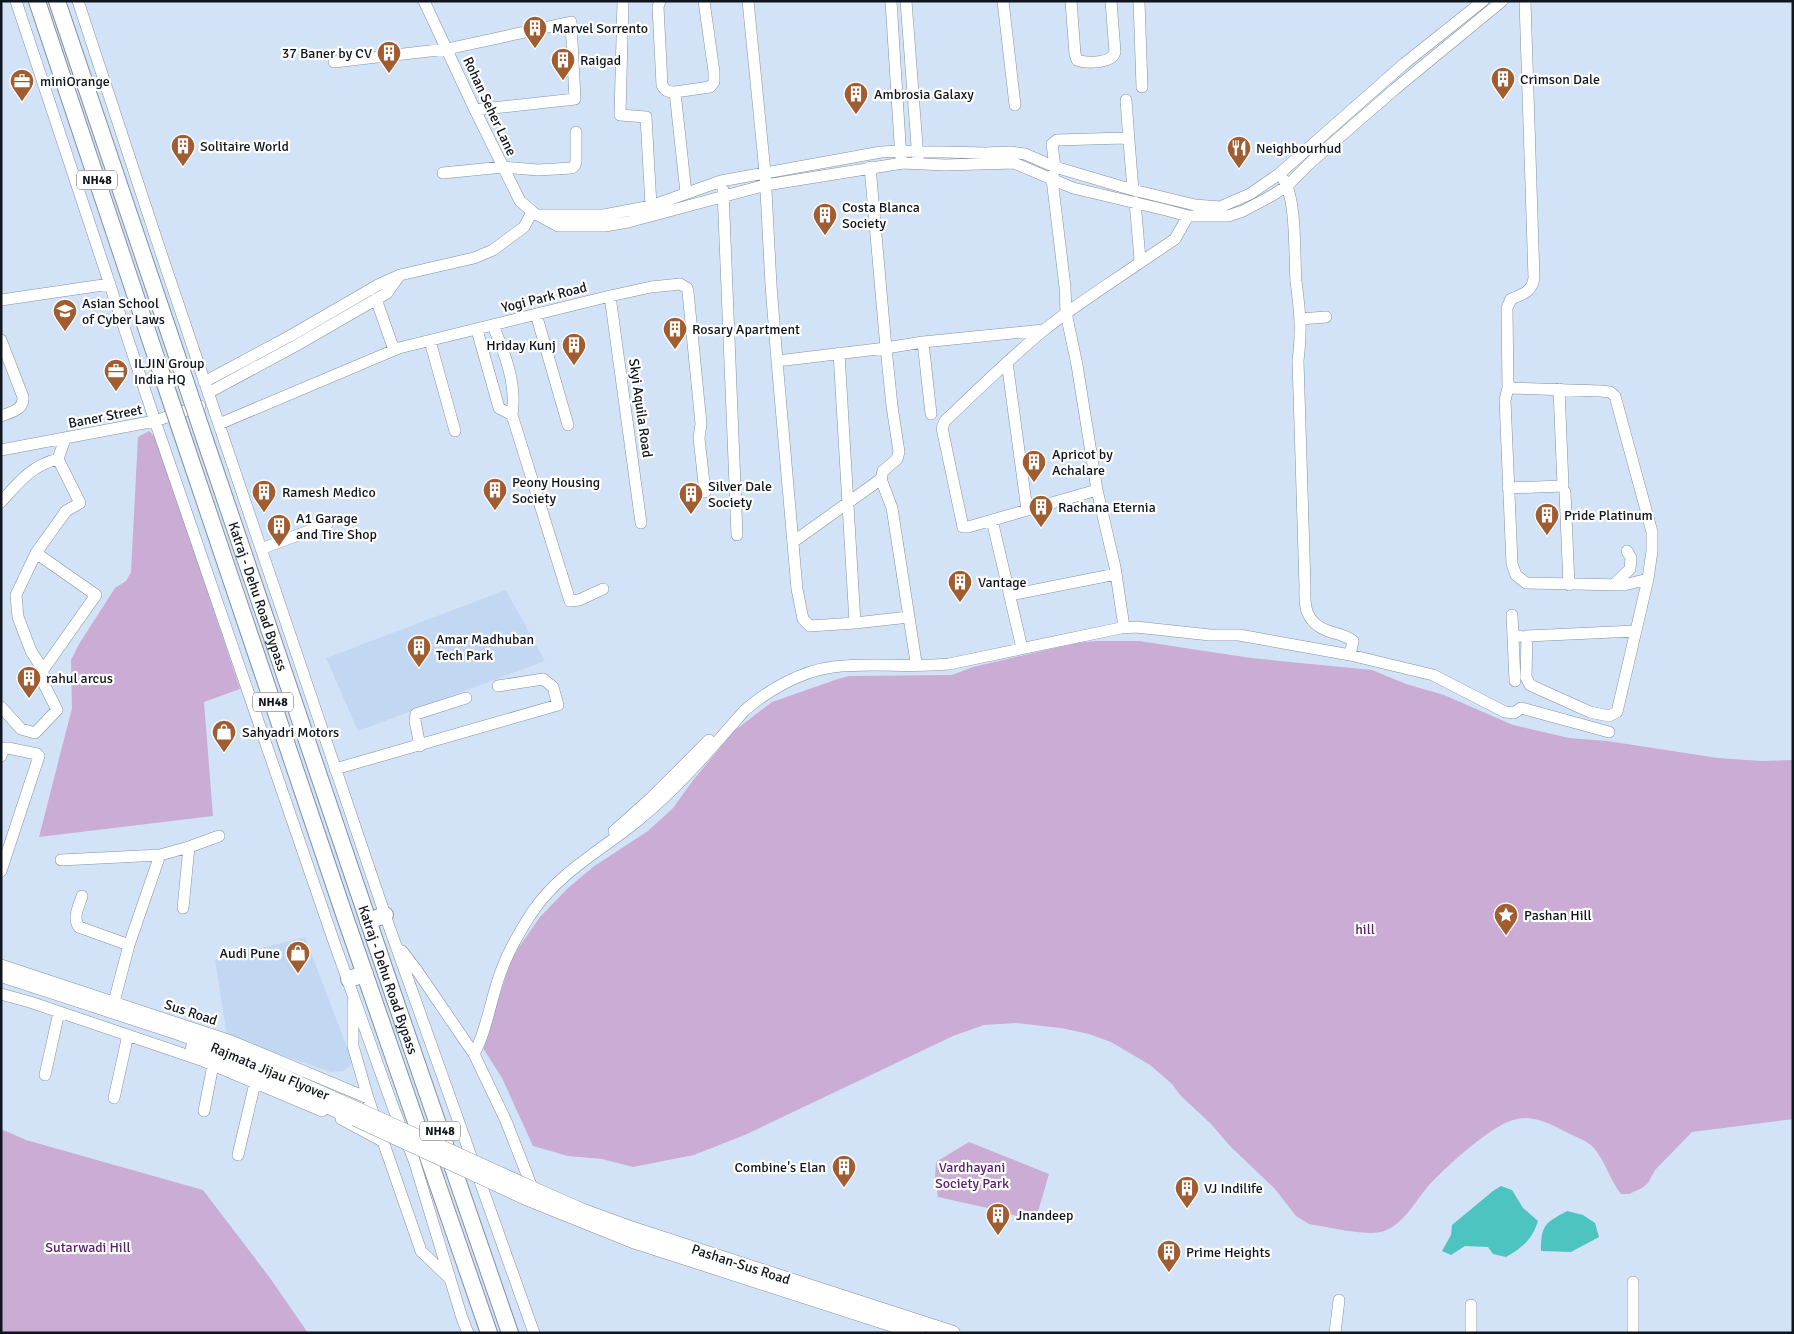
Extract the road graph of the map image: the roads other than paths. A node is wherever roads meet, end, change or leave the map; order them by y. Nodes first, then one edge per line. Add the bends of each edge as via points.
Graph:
1 (16, 1) edge
2 (37, 1) edge
3 (57, 1) edge
4 (78, 1) edge
5 (424, 1) edge
6 (623, 1) edge
7 (660, 1) edge
8 (704, 1) edge
9 (748, 1) edge
10 (891, 1) edge
11 (906, 1) edge
12 (1003, 1) edge
13 (1071, 1) edge
14 (1111, 1) edge
15 (1139, 1) edge
16 (1483, 1) edge
17 (1502, 1) edge
18 (1525, 1) edge
19 (447, 49) junction
20 (334, 62) dead end
21 (1142, 86) dead end
22 (675, 92) junction
23 (1126, 100) dead end
24 (1015, 105) dead end
25 (474, 110) junction
26 (576, 132) dead end
27 (1129, 141) junction
28 (901, 151) junction
29 (918, 151) junction
30 (988, 158) junction
31 (901, 163) junction
32 (919, 164) junction
33 (502, 167) junction
34 (870, 167) junction
35 (1055, 167) junction
36 (765, 172) junction
37 (443, 173) dead end
38 (1279, 174) junction
39 (1052, 179) junction
40 (723, 181) junction
41 (766, 185) junction
42 (1288, 185) junction
43 (1133, 190) junction
44 (686, 193) junction
45 (724, 196) junction
46 (1135, 202) junction
47 (651, 206) junction
48 (535, 213) junction
49 (1188, 216) junction
50 (1138, 264) junction
51 (400, 275) junction
52 (110, 284) junction
53 (610, 296) junction
54 (376, 299) junction
55 (1, 300) edge
56 (1066, 313) junction
57 (536, 314) junction
58 (1326, 317) dead end
59 (1300, 318) junction
60 (492, 326) junction
61 (477, 330) junction
62 (1044, 330) junction
63 (1, 340) edge
64 (430, 340) junction
65 (923, 342) junction
66 (886, 348) junction
67 (394, 350) junction
68 (839, 354) junction
69 (777, 361) junction
70 (1007, 362) junction
71 (204, 382) junction
72 (1508, 388) junction
73 (1559, 389) junction
74 (210, 398) junction
75 (931, 414) dead end
76 (512, 415) junction
77 (1, 416) edge
78 (156, 421) junction
79 (219, 424) junction
80 (568, 425) dead end
81 (455, 431) dead end
82 (65, 439) junction
83 (1, 450) edge
84 (58, 459) junction
85 (881, 479) junction
86 (1508, 488) junction
87 (1097, 490) junction
88 (706, 492) dead end
89 (1565, 492) dead end
90 (1, 502) edge
91 (847, 504) junction
92 (1027, 510) junction
93 (992, 520) junction
94 (641, 523) dead end
95 (327, 524) dead end
96 (737, 535) dead end
97 (793, 542) junction
98 (261, 549) junction
99 (1627, 551) dead end
100 (36, 553) junction
101 (1116, 574) junction
102 (1648, 579) junction
103 (1569, 585) junction
104 (1613, 585) junction
105 (603, 589) dead end
106 (1010, 595) junction
107 (1512, 615) dead end
108 (909, 617) junction
109 (855, 624) junction
110 (1122, 627) junction
111 (1635, 632) junction
112 (1527, 636) junction
113 (1513, 637) junction
114 (1021, 644) junction
115 (1350, 655) junction
116 (916, 662) junction
117 (44, 670) junction
118 (1515, 680) dead end
119 (498, 686) dead end
120 (466, 698) dead end
121 (1, 707) edge
122 (1610, 732) dead end
123 (420, 746) junction
124 (1, 756) edge
125 (335, 770) junction
126 (219, 836) dead end
127 (188, 847) junction
128 (600, 850) junction
129 (160, 855) junction
130 (61, 860) dead end
131 (1, 870) edge
132 (82, 896) dead end
133 (183, 908) dead end
134 (385, 915) junction
135 (368, 921) junction
136 (396, 944) junction
137 (130, 945) junction
138 (1, 965) edge
139 (365, 974) junction
140 (1, 975) edge
141 (1, 984) edge
142 (351, 986) junction
143 (1, 994) edge
144 (114, 1002) junction
145 (59, 1012) junction
146 (128, 1035) junction
147 (474, 1054) junction
148 (213, 1065) junction
149 (45, 1075) dead end
150 (255, 1083) junction
151 (114, 1098) dead end
152 (368, 1098) junction
153 (204, 1111) dead end
154 (352, 1116) junction
155 (384, 1142) junction
156 (238, 1156) dead end
157 (530, 1192) junction
158 (451, 1280) junction
159 (1633, 1282) dead end
160 (1339, 1300) dead end
161 (1471, 1305) dead end
162 (468, 1333) edge
163 (489, 1333) edge
164 (510, 1333) edge
165 (534, 1333) edge
166 (918, 1333) edge
167 (953, 1333) edge
168 (1335, 1333) edge
169 (1471, 1333) edge
170 (1634, 1333) edge

1 - 52 street
2 - 139 highway, Katraj - Dehu Road Bypass / NH48, bridge
3 - 135 highway, Katraj - Dehu Road Bypass / NH48, bridge
4 - 71 street
5 - 19 street, Rohan Seher Lane
6 - 47 street via 620,115 646,117
7 - 22 street via 662,85 668,92
8 - 22 street via 714,82 710,87
9 - 36 street
10 - 28 street
11 - 29 street
12 - 24 street
13 - 14 street via 1075,54 1082,62 1114,57
15 - 21 street
16 - 38 street via 1405,63
17 - 42 street via 1395,89
18 - 72 street via 1534,278 1533,286 1511,299 1507,308
19 - 20 street
19 - 25 street, Rohan Seher Lane
19 - 25 street via 571,22 575,99
22 - 44 street
23 - 27 street
25 - 33 street, Rohan Seher Lane
26 - 33 street via 576,161 572,168
27 - 35 street via 1124,138 1057,140 1052,144
27 - 43 street
28 - 29 street
28 - 31 street
28 - 36 street
29 - 30 street
29 - 32 street
30 - 32 street via 945,165
30 - 35 street via 1011,152 1025,154
30 - 39 street via 1014,163
31 - 32 street
31 - 34 street
33 - 37 street
33 - 48 street, Rohan Seher Lane via 520,201
34 - 41 street
34 - 66 street
35 - 39 street
35 - 43 street
36 - 40 street
36 - 41 street
38 - 42 street
38 - 43 street via 1250,194 1220,207
39 - 46 street via 1073,188
39 - 56 street
40 - 44 street
40 - 45 street
41 - 45 street
41 - 69 street
42 - 49 street via 1228,216
42 - 59 street
44 - 47 street
45 - 48 street via 605,226 558,226
45 - 96 street
46 - 49 street
46 - 50 street
47 - 48 street via 604,215
48 - 51 street via 524,226 492,250 464,261
49 - 50 street via 1175,239
50 - 56 street
51 - 54 street, Baner Street via 387,293
51 - 71 street
52 - 55 street
52 - 78 street
53 - 57 street, Yogi Park Road
53 - 88 street, Yogi Park Road via 651,287 680,284 687,288
53 - 94 street, Skyi Aquila Road
54 - 67 street
54 - 74 street, Baner Street
56 - 62 street
56 - 87 street
57 - 60 street, Yogi Park Road
57 - 80 street
58 - 59 street
59 - 115 street via 1298,361 1304,604 1313,622 1354,641
60 - 61 street, Yogi Park Road
60 - 76 street via 510,371 514,400
61 - 64 street, Yogi Park Road
61 - 76 street via 499,408
62 - 65 street
62 - 70 street
63 - 77 street via 24,403 19,409
64 - 67 street, Yogi Park Road
64 - 81 street
65 - 66 street
65 - 75 street
66 - 68 street
66 - 85 street via 898,452 897,459 883,471
67 - 79 street, Yogi Park Road
68 - 69 street
68 - 91 street
69 - 97 street
70 - 92 street
70 - 93 street via 945,421 942,428 962,526
71 - 74 street
72 - 73 street
72 - 86 street via 1505,400
73 - 86 street via 1563,486
73 - 102 street via 1610,392 1615,396 1652,532
74 - 78 street, Baner Street
74 - 79 street
76 - 105 street via 570,601
78 - 82 street, Baner Street
78 - 142 street
79 - 98 street
82 - 83 street, Baner Street
82 - 84 street
84 - 90 street via 44,462
84 - 100 street via 80,503 66,511
85 - 91 street
85 - 108 street via 892,508
86 - 103 street via 1512,564 1516,575 1526,583
87 - 92 street
87 - 101 street
89 - 103 street
91 - 97 street
91 - 109 street
92 - 93 street
93 - 106 street
95 - 98 street
97 - 109 street via 803,619 810,626
98 - 125 street
99 - 104 street via 1631,558 1630,569
100 - 117 street via 16,595 18,617 31,651
100 - 117 street via 96,595
101 - 106 street
101 - 110 street
102 - 104 street
102 - 111 street
103 - 104 street
106 - 114 street
107 - 113 street
108 - 109 street
108 - 116 street
110 - 114 street via 1116,624
110 - 115 street via 1238,635
110 - 128 street via 948,664 831,667 789,681 744,710 680,782 637,822
111 - 112 street
111 - 112 street via 1617,712 1609,716 1590,712 1530,685 1526,677
112 - 113 street
113 - 118 street
114 - 116 street via 943,660
115 - 122 street via 1433,675 1505,712 1514,713 1521,708
116 - 128 street via 836,662 800,671 770,684 750,698 651,798 606,837
117 - 121 street via 44,684 57,710 35,733 21,728
119 - 123 street via 543,679 553,687 558,705
120 - 123 street via 416,714
123 - 125 street
124 - 131 street via 4,748 39,756
125 - 134 street
126 - 127 street
127 - 129 street
127 - 133 street
128 - 147 street via 563,877 516,939 503,965
129 - 130 street
129 - 137 street
132 - 137 street via 75,917 79,927
134 - 135 highway
134 - 136 street
135 - 164 highway, Katraj - Dehu Road Bypass / NH48
136 - 147 street
136 - 165 street
137 - 144 street
138 - 144 street, Sus Road
139 - 142 highway
139 - 163 highway, Katraj - Dehu Road Bypass / NH48
140 - 154 main road, Rajmata Jijau Flyover via 228,1051
141 - 154 main road, Rajmata Jijau Flyover via 165,1037
142 - 152 street via 352,1046
142 - 158 street via 414,1160
143 - 145 street
144 - 152 street, Sus Road via 238,1043
145 - 146 street
145 - 149 street
146 - 148 street
146 - 151 street
147 - 157 street via 526,1167
148 - 150 street
148 - 153 street
150 - 154 street
150 - 156 street
152 - 155 street
154 - 155 street
154 - 157 main road, Rajmata Jijau Flyover, bridge
155 - 158 street via 421,1250
157 - 166 main road, Pashan-Sus Road via 633,1241
157 - 167 main road, Pashan-Sus Road via 632,1229
158 - 162 street
159 - 170 street
160 - 168 street
161 - 169 street

